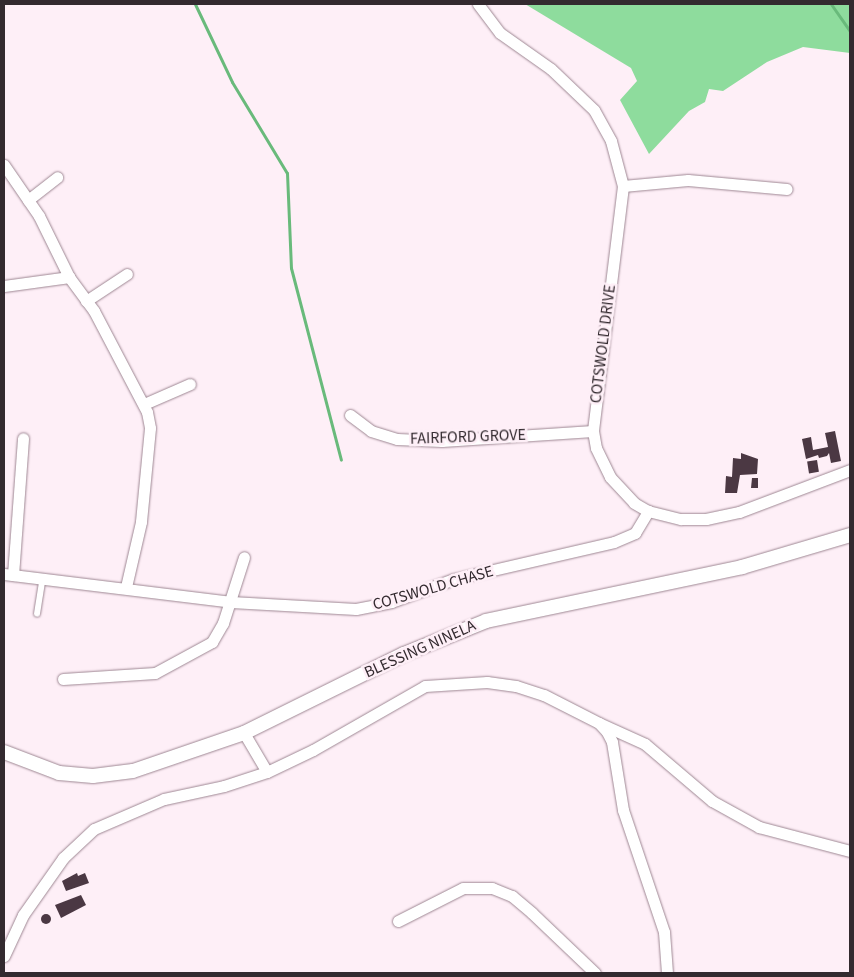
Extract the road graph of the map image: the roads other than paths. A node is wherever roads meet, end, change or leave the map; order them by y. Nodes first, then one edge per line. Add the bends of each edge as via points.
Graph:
1 (478, 4) edge
2 (4, 165) edge
3 (57, 178) dead end
4 (623, 186) junction
5 (787, 190) dead end
6 (28, 200) junction
7 (127, 274) dead end
8 (70, 277) junction
9 (4, 286) edge
10 (86, 300) junction
11 (190, 384) dead end
12 (144, 404) junction
13 (350, 415) dead end
14 (593, 431) junction
15 (23, 438) dead end
16 (850, 470) edge
17 (648, 511) junction
18 (850, 535) edge
19 (244, 556) dead end
20 (8, 574) edge
21 (43, 578) junction
22 (126, 587) junction
23 (231, 602) junction
24 (37, 614) dead end
25 (63, 679) dead end
26 (599, 723) junction
27 (244, 733) junction
28 (4, 752) edge
29 (267, 772) junction
30 (850, 851) edge
31 (398, 921) dead end
32 (4, 956) edge
33 (595, 973) edge
34 (667, 973) edge

1 - 4 street, COTSWOLD DRIVE via 500,34 551,69 594,110 612,141
2 - 6 street
3 - 6 street
4 - 5 street via 688,180
4 - 14 street, COTSWOLD DRIVE
6 - 8 street
7 - 10 street
8 - 9 street
8 - 10 street
10 - 12 street
11 - 12 street
12 - 22 street via 150,428 141,522
13 - 14 street, FAIRFORD GROVE via 371,432 397,439 442,441
14 - 17 street, COTSWOLD DRIVE via 596,448 610,477 629,499
15 - 20 street
16 - 17 street, COTSWOLD DRIVE via 722,517 680,519
17 - 23 street, COTSWOLD CHASE via 635,533 614,542 454,579 391,602 356,609
18 - 27 street, BLESSING NINELA via 742,567 486,621 404,654
19 - 23 street
20 - 21 street, COTSWOLD CHASE
21 - 22 street, COTSWOLD CHASE
21 - 24 lane
22 - 23 street, COTSWOLD CHASE
23 - 25 street via 212,642 155,673
26 - 29 street via 544,695 516,686 460,682 425,686 313,750
26 - 30 street via 645,744 712,802 759,827
26 - 34 street via 612,742 623,810 664,932
27 - 28 street, BLESSING NINELA via 133,771 93,776 59,773
27 - 29 street
29 - 32 street via 224,786 164,799 94,829 63,858 23,915
31 - 33 street via 463,888 492,888 512,896 532,912

